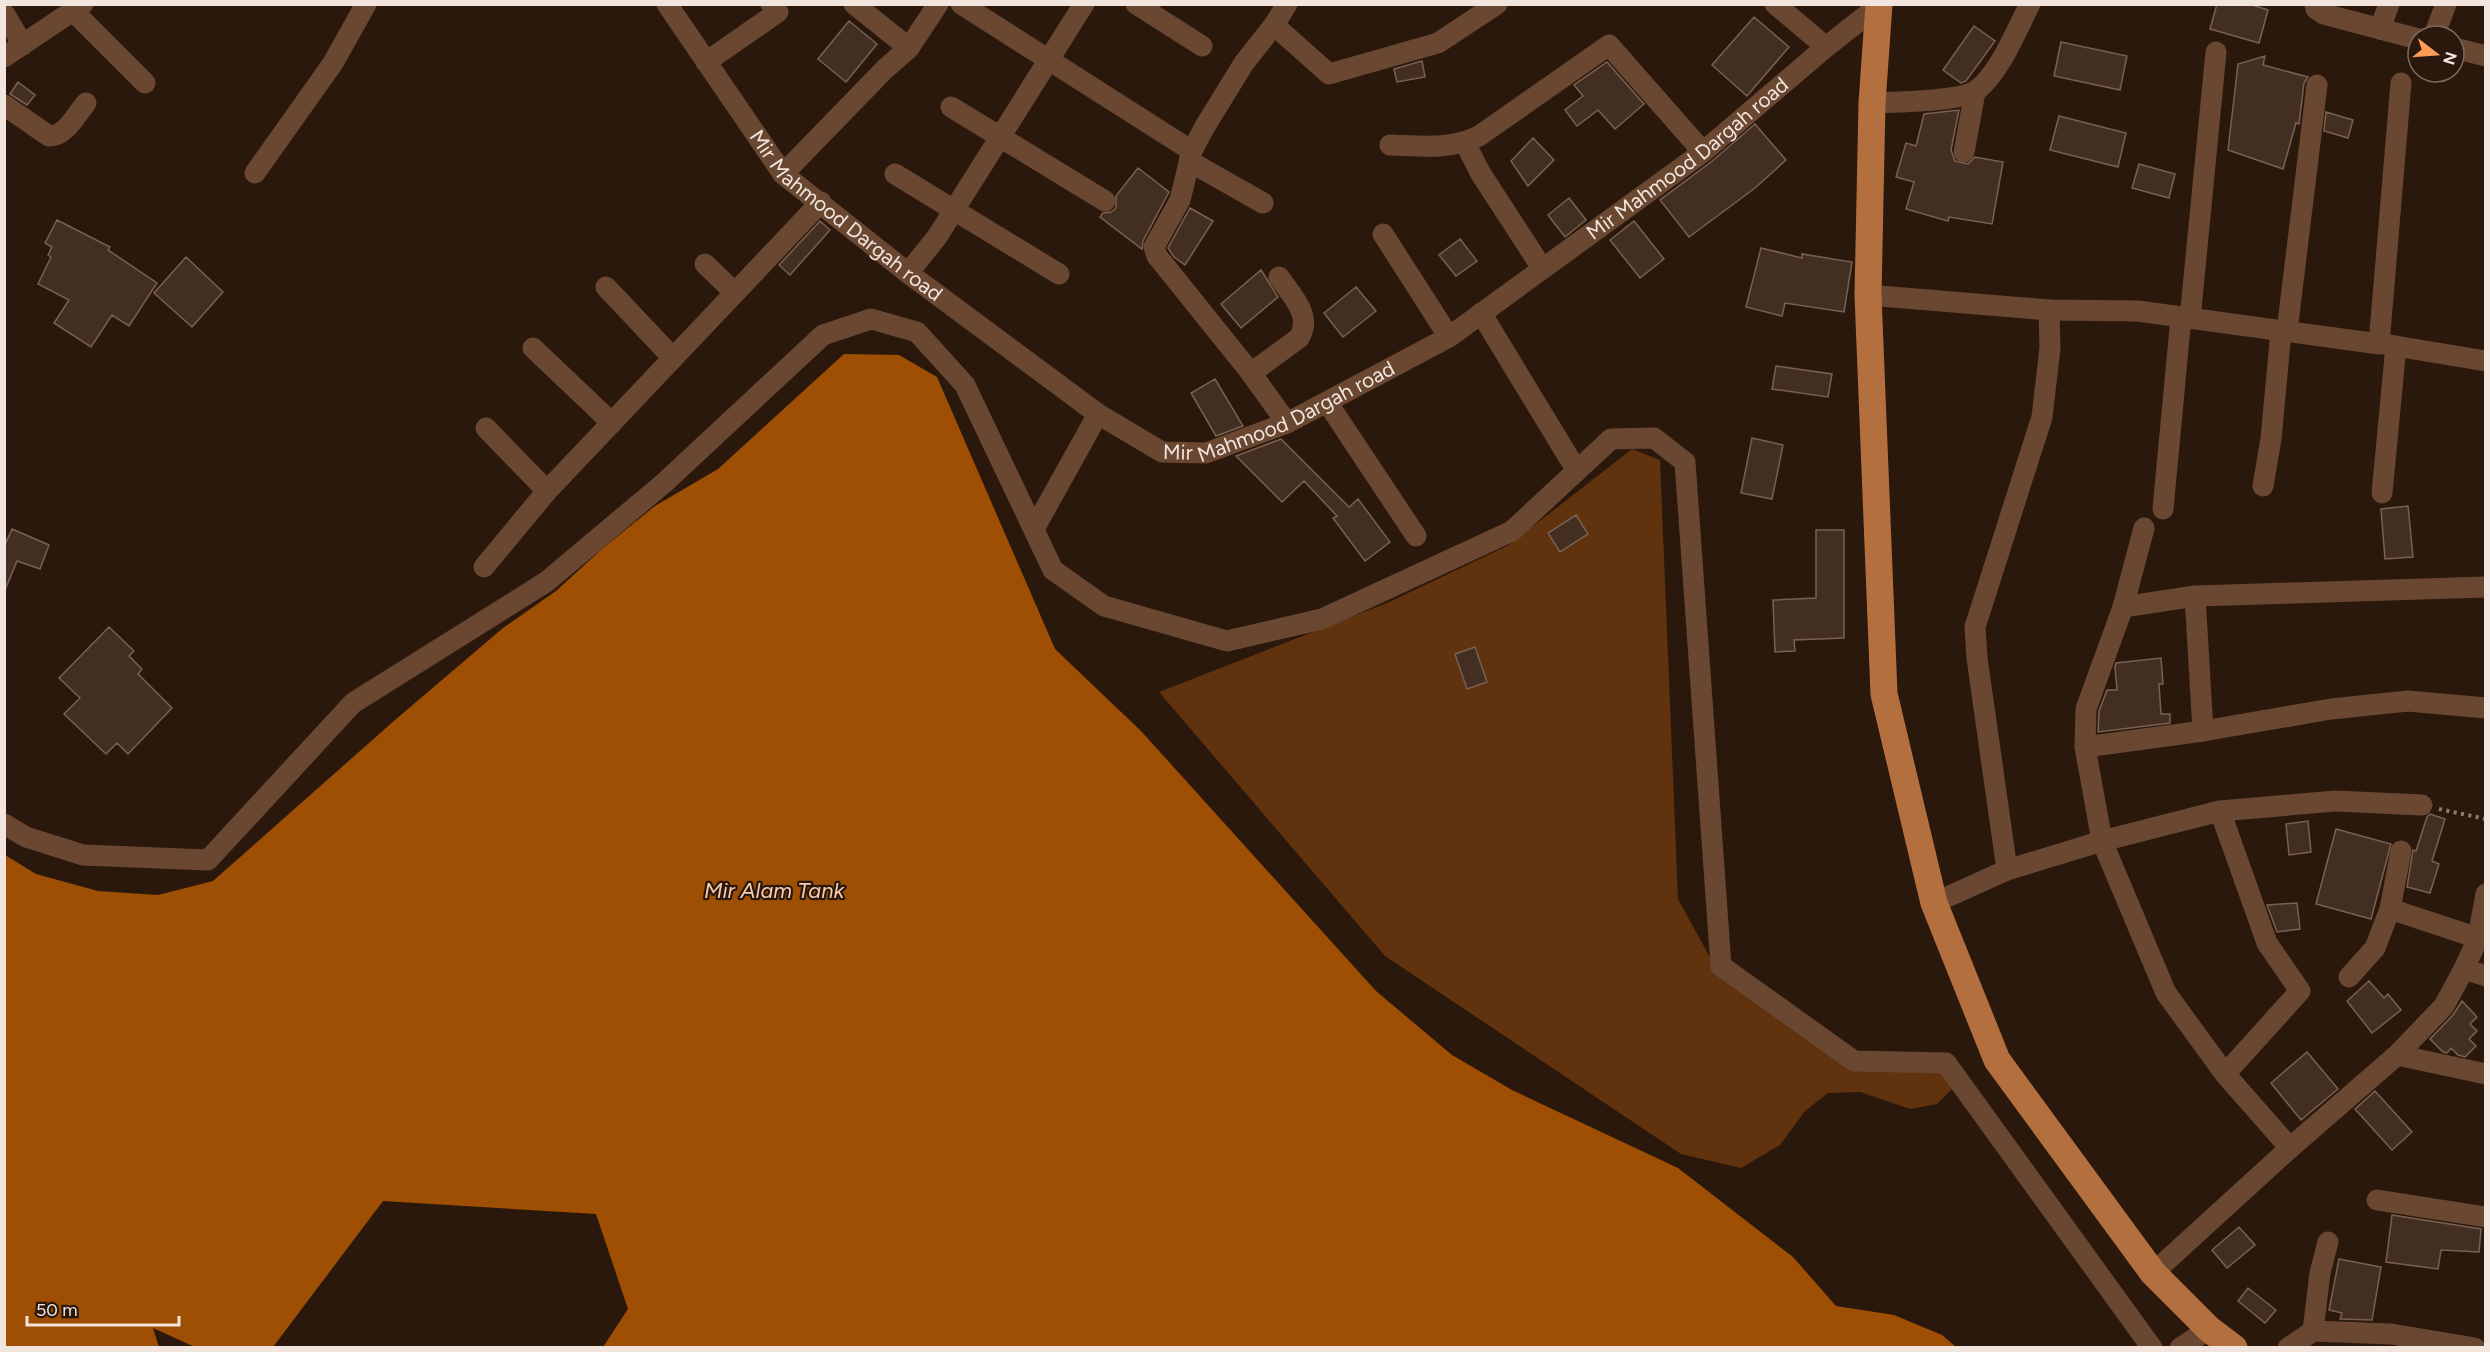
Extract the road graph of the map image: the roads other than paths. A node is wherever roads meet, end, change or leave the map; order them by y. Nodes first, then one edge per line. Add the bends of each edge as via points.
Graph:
1 (366, 4) edge
2 (667, 4) edge
3 (771, 4) edge
4 (854, 4) edge
5 (938, 4) edge
6 (961, 4) edge
7 (1084, 4) edge
8 (1136, 4) edge
9 (1287, 4) edge
10 (1497, 4) edge
11 (1775, 4) edge
12 (2030, 4) edge
13 (2315, 4) edge
14 (2389, 4) edge
15 (2446, 4) edge
16 (1878, 5) edge
17 (69, 9) edge
18 (4, 13) edge
19 (2438, 24) edge
20 (1274, 25) junction
21 (2380, 29) junction
22 (2406, 36) edge
23 (23, 45) junction
24 (1202, 46) dead end
25 (1826, 47) junction
26 (909, 48) junction
27 (2466, 51) edge
28 (2216, 52) dead end
29 (2486, 56) edge
30 (4, 57) edge
31 (1050, 61) junction
32 (706, 62) junction
33 (145, 83) dead end
34 (2402, 83) dead end
35 (2317, 85) dead end
36 (1975, 92) junction
37 (86, 103) dead end
38 (1872, 103) junction
39 (4, 105) edge
40 (951, 106) dead end
41 (999, 136) junction
42 (1465, 143) junction
43 (1390, 145) dead end
44 (1703, 152) junction
45 (1964, 152) dead end
46 (1191, 156) junction
47 (255, 173) dead end
48 (783, 174) junction
49 (895, 174) dead end
50 (1104, 201) dead end
51 (821, 202) junction
52 (1263, 203) dead end
53 (954, 210) junction
54 (1383, 234) dead end
55 (705, 264) dead end
56 (1542, 268) junction
57 (908, 273) junction
58 (1059, 274) dead end
59 (1279, 277) dead end
60 (606, 287) dead end
61 (735, 293) junction
62 (1869, 295) junction
63 (2049, 310) junction
64 (1481, 313) junction
65 (2185, 318) junction
66 (2284, 331) junction
67 (1449, 337) junction
68 (2388, 345) junction
69 (533, 348) dead end
70 (673, 358) junction
71 (2486, 361) edge
72 (1251, 373) junction
73 (1327, 402) junction
74 (1098, 414) junction
75 (612, 423) junction
76 (1287, 423) junction
77 (486, 428) dead end
78 (1577, 471) junction
79 (2263, 486) dead end
80 (547, 491) junction
81 (2382, 493) dead end
82 (2163, 509) dead end
83 (2144, 528) dead end
84 (1034, 529) junction
85 (1416, 536) dead end
86 (483, 567) dead end
87 (2486, 586) edge
88 (2194, 596) junction
89 (2122, 607) junction
90 (2486, 708) edge
91 (2203, 731) junction
92 (2085, 747) junction
93 (2422, 805) road end
94 (2220, 811) junction
95 (4, 824) edge
96 (2102, 841) junction
97 (2401, 851) dead end
98 (2007, 870) junction
99 (2486, 894) edge
100 (1934, 903) junction
101 (2391, 909) junction
102 (2484, 917) edge
103 (2478, 938) junction
104 (2464, 969) junction
105 (2486, 975) edge
106 (2349, 977) dead end
107 (2397, 1055) junction
108 (2225, 1074) junction
109 (2486, 1074) edge
110 (2290, 1148) junction
111 (2377, 1200) dead end
112 (2486, 1217) edge
113 (2328, 1242) dead end
114 (2153, 1273) junction
115 (2209, 1329) junction
116 (2313, 1331) junction
117 (2152, 1347) edge
118 (2180, 1347) edge
119 (2234, 1347) edge
120 (2288, 1347) edge
121 (2475, 1347) edge

1 - 47 street via 333,63
2 - 32 street, Mir Mahmood Dargah road
3 - 32 street via 778,12
4 - 26 street
5 - 26 street
6 - 31 street
7 - 31 street
8 - 24 street
9 - 20 street
10 - 20 street via 1438,43 1329,74
11 - 25 street
12 - 36 street via 1993,72
13 - 21 street via 2324,14
14 - 21 street
15 - 19 street
16 - 25 street, Mir Mahmood Dargah road
16 - 38 main road
17 - 23 street
17 - 33 street
18 - 23 street
20 - 46 street via 1244,63
21 - 22 street
23 - 30 street
25 - 44 street, Mir Mahmood Dargah road
26 - 48 street
27 - 29 street
28 - 65 street
31 - 41 street
31 - 46 street
32 - 48 street, Mir Mahmood Dargah road
34 - 68 street
35 - 66 street
36 - 38 street
36 - 45 street
37 - 39 street via 61,134 54,136
38 - 62 main road
40 - 41 street
41 - 50 street
41 - 53 street
42 - 43 street via 1443,147
42 - 44 street via 1609,45
42 - 56 street
44 - 56 street, Mir Mahmood Dargah road
46 - 52 street
46 - 72 street via 1180,200 1154,247 1156,256
48 - 51 street, Mir Mahmood Dargah road
49 - 53 street
51 - 57 street, Mir Mahmood Dargah road
51 - 61 street
53 - 57 street
53 - 58 street
54 - 67 street
55 - 61 street
56 - 64 street, Mir Mahmood Dargah road
57 - 74 street, Mir Mahmood Dargah road
59 - 72 street via 1301,310 1304,330 1299,338
60 - 70 street
61 - 70 street
62 - 63 street
62 - 100 main road via 1884,694
63 - 65 street via 2138,312
63 - 98 street via 2050,348 2042,417 1975,627
64 - 67 street, Mir Mahmood Dargah road
64 - 78 street
65 - 66 street
65 - 82 street
66 - 68 street
66 - 79 street
67 - 73 street, Mir Mahmood Dargah road
68 - 71 street
68 - 81 street
69 - 75 street
70 - 75 street
72 - 76 street
73 - 76 street, Mir Mahmood Dargah road
73 - 85 street
74 - 76 street, Mir Mahmood Dargah road via 1162,452 1206,453
74 - 84 street
75 - 80 street
77 - 80 street
78 - 84 street via 1512,531 1322,619 1227,641 1104,606 1053,570
78 - 117 street via 1611,440 1653,438 1685,462 1721,966 1854,1061 1946,1063
80 - 86 street
83 - 89 street
84 - 95 street via 965,385 917,332 871,319 823,335 664,483 546,582 353,703 208,860 82,855 26,837
87 - 88 street
88 - 89 street
88 - 91 street
89 - 92 street via 2086,709
90 - 91 street via 2408,701 2331,709
91 - 92 street
92 - 96 street
93 - 94 street via 2335,801
94 - 96 street
94 - 108 street via 2267,943 2300,992
96 - 98 street
96 - 108 street via 2166,993
97 - 101 street
98 - 100 street
99 - 102 street
100 - 114 main road via 1997,1060
101 - 103 street
101 - 106 street via 2375,948
102 - 103 street
103 - 104 street
104 - 105 street
104 - 107 street via 2444,1006
107 - 109 street
107 - 110 street
108 - 110 street
110 - 114 street
111 - 112 street
113 - 116 street
114 - 115 main road
115 - 118 street
115 - 119 main road
116 - 120 street
116 - 121 street via 2391,1334

